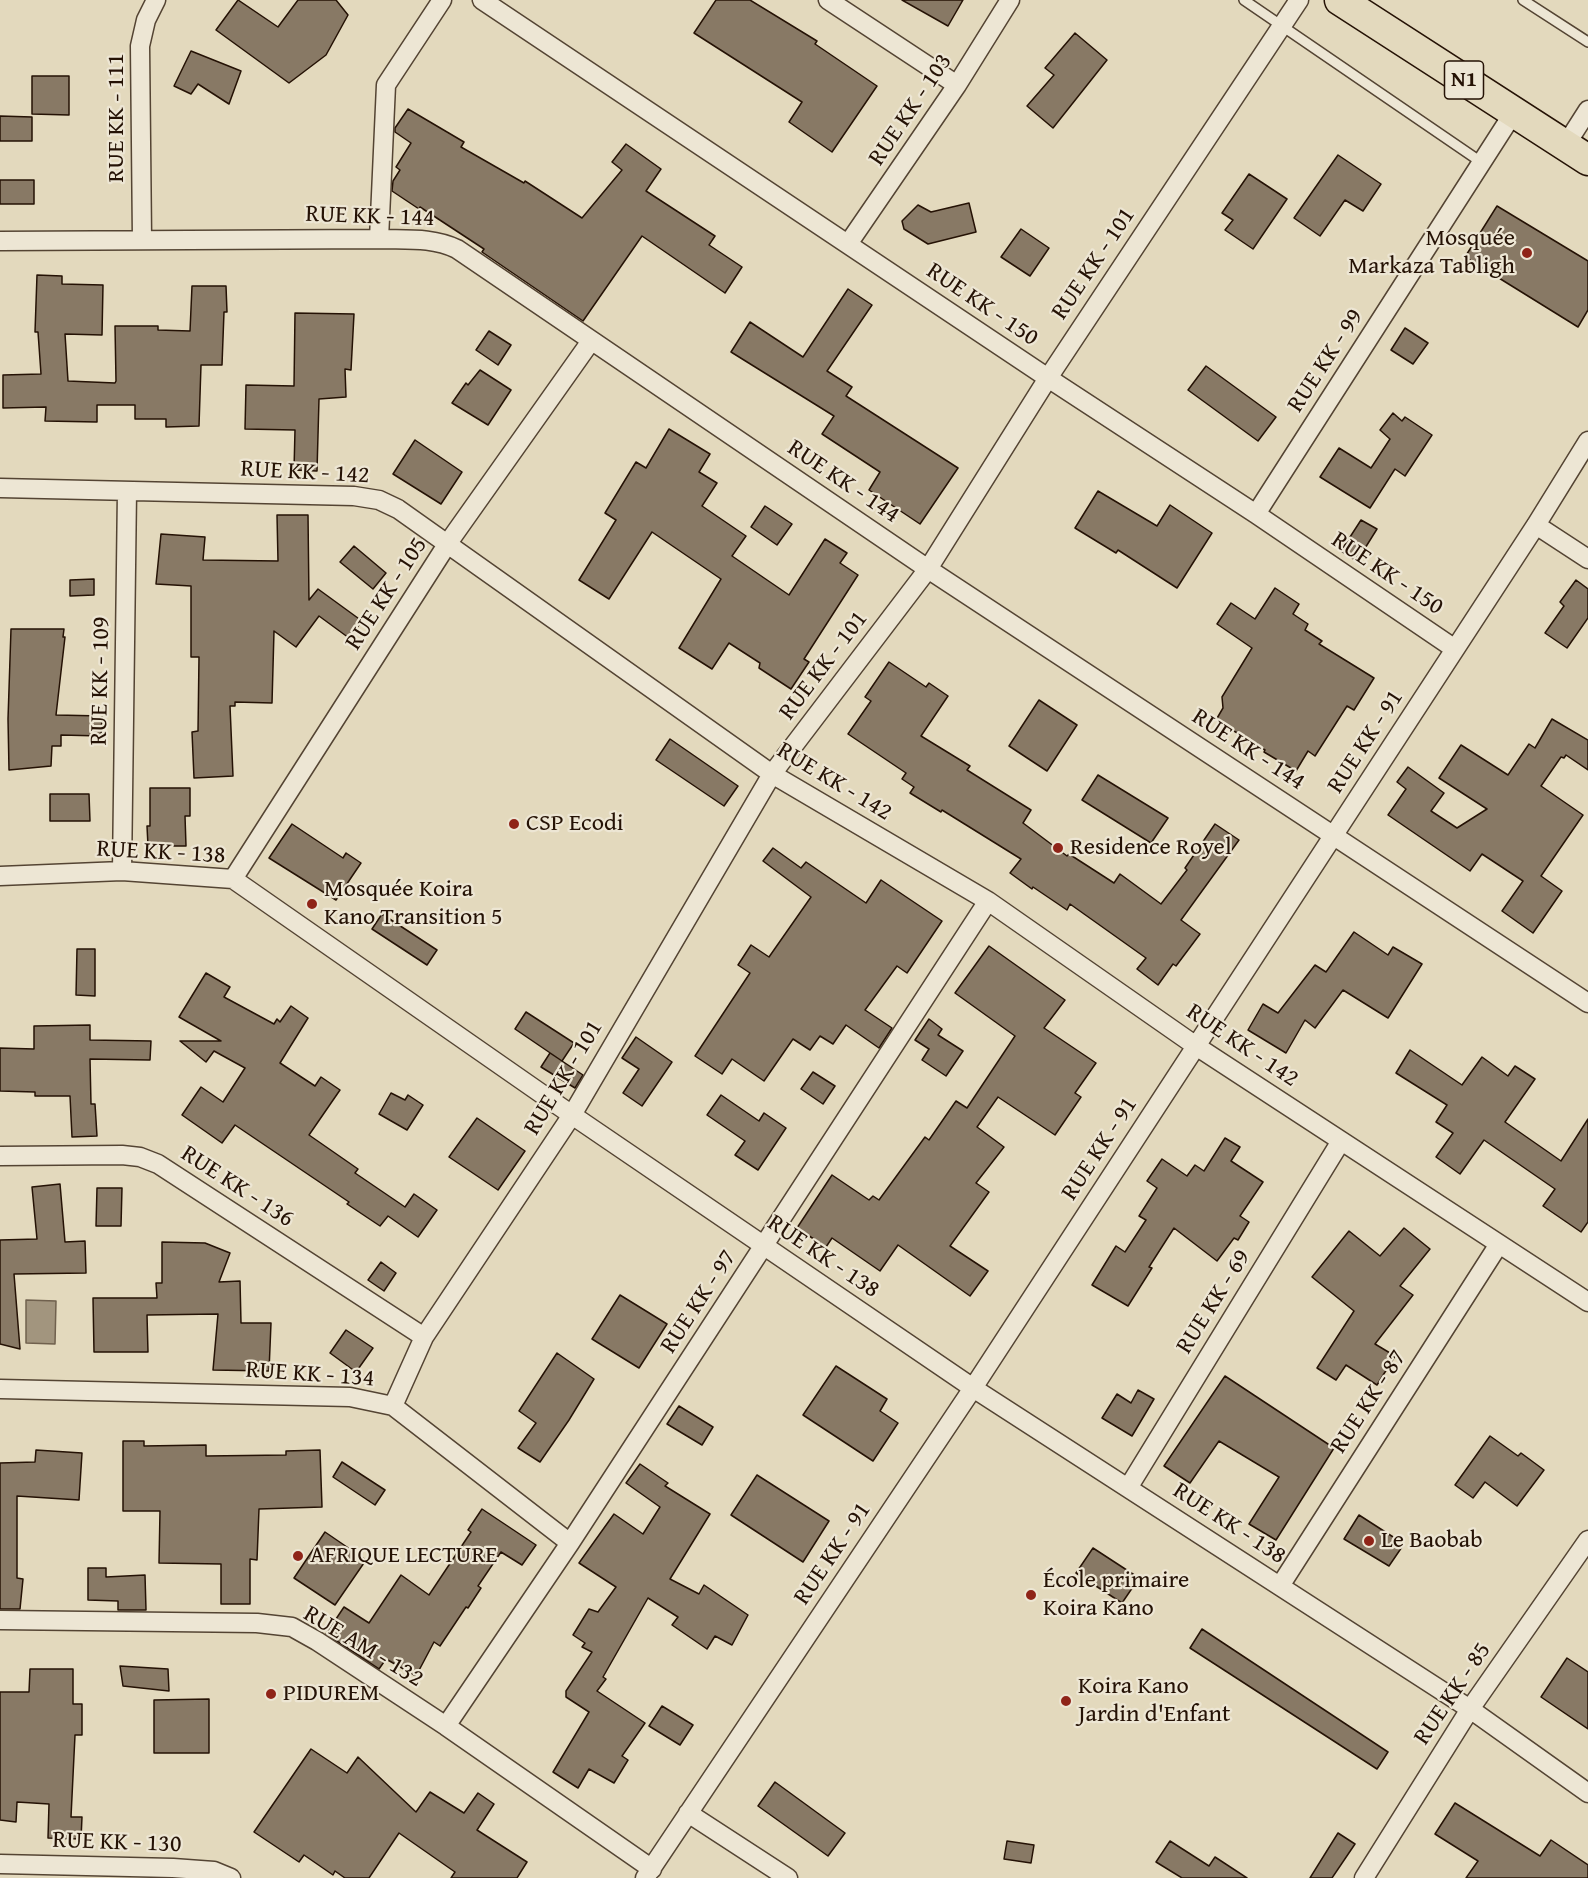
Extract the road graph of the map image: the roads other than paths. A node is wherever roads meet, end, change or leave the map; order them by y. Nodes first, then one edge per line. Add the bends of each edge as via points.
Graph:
1 (156, 0) edge
2 (442, 0) edge
3 (482, 0) edge
4 (828, 0) edge
5 (1010, 0) edge
6 (1244, 0) edge
7 (1299, 0) edge
8 (1340, 0) edge
9 (1523, 0) edge
10 (1282, 26) junction
11 (1588, 42) edge
12 (957, 85) junction
13 (1588, 110) edge
14 (1514, 112) junction
15 (1577, 153) edge
16 (1480, 162) junction
17 (142, 239) junction
18 (379, 239) junction
19 (0, 241) edge
20 (848, 244) junction
21 (591, 341) junction
22 (1048, 378) junction
23 (1588, 441) edge
24 (0, 488) edge
25 (128, 491) junction
26 (1256, 514) junction
27 (1536, 525) junction
28 (448, 543) junction
29 (1588, 559) edge
30 (928, 569) junction
31 (1455, 649) junction
32 (772, 774) junction
33 (1334, 835) junction
34 (122, 871) junction
35 (0, 876) edge
36 (233, 879) junction
37 (988, 901) junction
38 (1588, 1003) edge
39 (1196, 1046) junction
40 (572, 1115) junction
41 (1341, 1141) junction
42 (0, 1156) edge
43 (1499, 1244) junction
44 (764, 1246) junction
45 (1588, 1302) edge
46 (424, 1337) junction
47 (972, 1388) junction
48 (0, 1389) edge
49 (393, 1406) junction
50 (1128, 1488) junction
51 (1588, 1540) edge
52 (570, 1543) junction
53 (1280, 1586) junction
54 (0, 1620) edge
55 (1470, 1709) junction
56 (446, 1726) junction
57 (1588, 1793) edge
58 (688, 1814) junction
59 (0, 1864) edge
60 (649, 1873) edge
61 (231, 1878) edge
62 (788, 1878) edge
63 (1364, 1878) edge

1 - 17 street, RUE KK - 111 via 140,46
2 - 18 street via 386,85
3 - 20 street, RUE KK - 150
4 - 12 street
5 - 12 street, RUE KK - 103
6 - 10 lane
7 - 10 street, RUE KK - 101
8 - 14 main road, N1
9 - 11 lane
10 - 16 lane
10 - 22 street, RUE KK - 101
12 - 20 street, RUE KK - 103
13 - 15 street
14 - 15 main road, N1
14 - 16 street, RUE KK - 99
16 - 26 street, RUE KK - 99
17 - 18 street, RUE KK - 144
17 - 19 street, RUE KK - 144
18 - 21 street, RUE KK - 144 via 445,243
20 - 22 street, RUE KK - 150
21 - 28 street, RUE KK - 105
21 - 30 street, RUE KK - 144
22 - 26 street, RUE KK - 150
22 - 30 street, RUE KK - 101
23 - 27 street, RUE KK - 91
24 - 25 street, RUE KK - 142
25 - 28 street, RUE KK - 142 via 354,496 379,500
25 - 34 street, RUE KK - 109
26 - 31 street, RUE KK - 150
27 - 29 street
27 - 31 street, RUE KK - 91
28 - 32 street, RUE KK - 142
28 - 36 street, RUE KK - 105
30 - 32 street, RUE KK - 101
30 - 33 street, RUE KK - 144
31 - 33 street, RUE KK - 91
32 - 37 street, RUE KK - 142
32 - 40 street, RUE KK - 101
33 - 38 street, RUE KK - 144
33 - 39 street, RUE KK - 91
34 - 35 street, RUE KK - 138
34 - 36 street, RUE KK - 138
36 - 40 street, RUE KK - 138
37 - 39 street, RUE KK - 142
37 - 44 street, RUE KK - 97
39 - 41 street, RUE KK - 142
39 - 47 street, RUE KK - 91
40 - 44 street, RUE KK - 138
40 - 46 street, RUE KK - 101
41 - 43 street, RUE KK - 142
41 - 50 street, RUE KK - 69
42 - 46 street, RUE KK - 136 via 122,1155 158,1164
43 - 45 street, RUE KK - 142
43 - 53 street, RUE KK - 87
44 - 47 street, RUE KK - 138
44 - 52 street, RUE KK - 97
46 - 49 street, RUE KK - 101
47 - 50 street, RUE KK - 138
47 - 58 street, RUE KK - 91
48 - 49 street, RUE KK - 134 via 350,1396
49 - 52 street, RUE KK - 134
50 - 53 street, RUE KK - 138
51 - 55 street, RUE KK - 85
52 - 56 street, RUE KK - 97
53 - 55 street, RUE KK - 138
54 - 56 street, RUE AM - 132 via 256,1623 292,1627
55 - 57 street, RUE KK - 138
55 - 63 street, RUE KK - 85
56 - 60 street, RUE AM - 132
58 - 60 street, RUE KK - 91
58 - 62 street
59 - 61 street, RUE KK - 130 via 173,1868 214,1871

